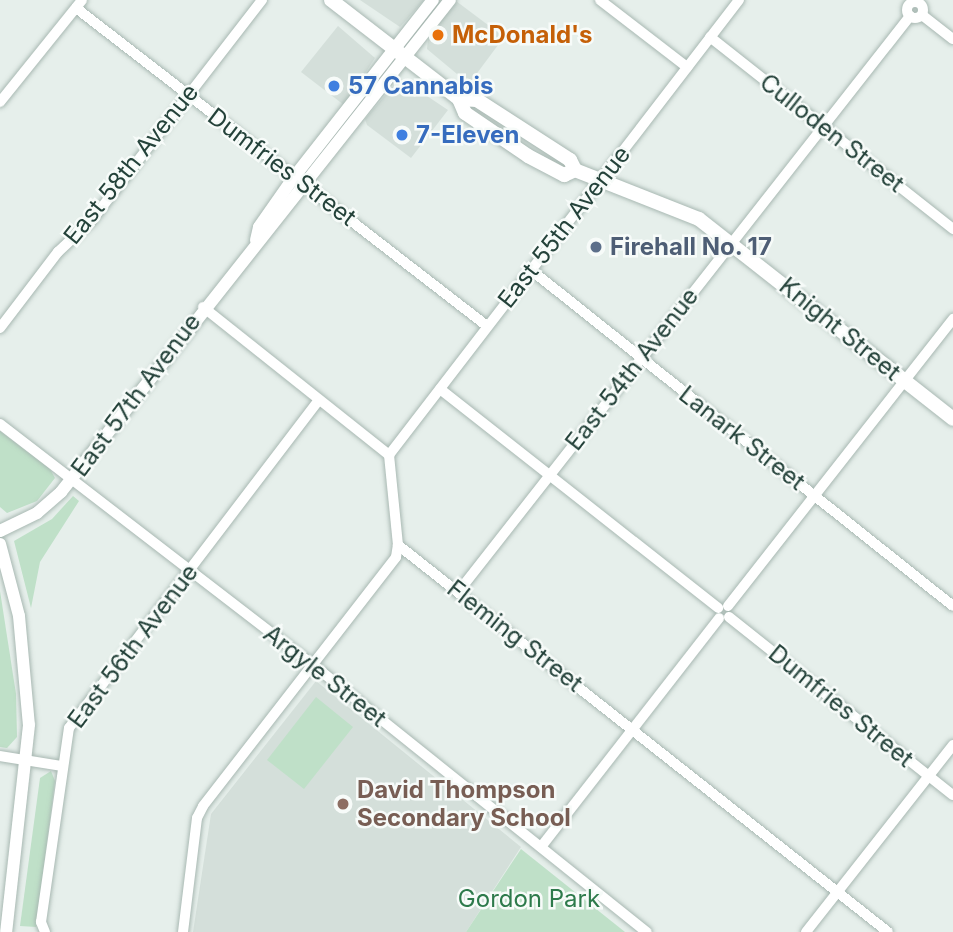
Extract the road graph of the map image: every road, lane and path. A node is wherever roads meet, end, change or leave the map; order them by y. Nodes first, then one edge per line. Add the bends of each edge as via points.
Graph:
1 (262, 0) edge
2 (331, 0) edge
3 (433, 0) edge
4 (450, 0) edge
5 (600, 0) edge
6 (739, 0) edge
7 (921, 1) edge
8 (906, 2) edge
9 (79, 4) edge
10 (922, 15) junction
11 (910, 16) junction
12 (710, 37) junction
13 (953, 40) edge
14 (400, 53) junction
15 (687, 66) junction
16 (188, 96) junction
17 (0, 102) edge
18 (823, 125) junction
19 (294, 177) junction
20 (600, 180) junction
21 (306, 186) junction
22 (953, 229) edge
23 (256, 240) junction
24 (731, 242) junction
25 (531, 271) junction
26 (203, 307) junction
27 (953, 319) edge
28 (487, 326) junction
29 (0, 328) edge
30 (640, 358) junction
31 (905, 381) junction
32 (440, 390) junction
33 (319, 400) junction
34 (953, 419) edge
35 (0, 424) edge
36 (389, 455) junction
37 (550, 474) junction
38 (72, 479) junction
39 (814, 496) junction
40 (0, 531) edge
41 (0, 544) edge
42 (398, 545) junction
43 (189, 571) junction
44 (459, 591) junction
45 (953, 606) edge
46 (724, 612) junction
47 (313, 665) junction
48 (633, 730) junction
49 (953, 745) edge
50 (0, 756) edge
51 (28, 761) junction
52 (62, 766) junction
53 (928, 775) junction
54 (953, 795) edge
55 (541, 847) junction
56 (837, 892) junction
57 (44, 931) edge
58 (6, 932) edge
59 (183, 932) edge
60 (647, 932) edge
61 (806, 932) edge
62 (888, 932) edge

1 - 16 street, East 58th Avenue
2 - 14 main road, Knight Street
3 - 14 street, East 57th Avenue
4 - 14 street, East 57th Avenue
5 - 15 street
6 - 12 street, East 55th Avenue
7 - 8 street
7 - 10 street
8 - 11 street
9 - 16 street, Dumfries Street
9 - 17 street
10 - 11 street
10 - 13 street
11 - 18 street, East 54th Avenue
12 - 15 street, East 55th Avenue
12 - 18 street, Culloden Street
14 - 19 street, East 57th Avenue
14 - 20 main road, Knight Street via 459,99 465,113 528,156 564,175 575,170
14 - 21 street, East 57th Avenue
15 - 20 street, East 55th Avenue
16 - 19 street, Dumfries Street
16 - 29 street, East 58th Avenue
18 - 22 street, Culloden Street
18 - 24 street, East 54th Avenue
19 - 21 street, Dumfries Street
19 - 23 street, East 57th Avenue via 259,227
20 - 24 main road, Knight Street via 684,210
20 - 25 street, East 55th Avenue
21 - 23 street, East 57th Avenue via 268,233
21 - 28 street, Dumfries Street
23 - 26 street, East 57th Avenue
24 - 30 street, East 54th Avenue
24 - 31 main road, Knight Street
25 - 28 street, East 55th Avenue
25 - 30 street, Lanark Street
26 - 33 street
26 - 38 street, East 57th Avenue
27 - 31 street
28 - 32 street, East 55th Avenue
30 - 37 street, East 54th Avenue
30 - 39 street, Lanark Street
31 - 34 main road, Knight Street
31 - 39 street
32 - 36 street, East 55th Avenue
32 - 37 street, Dumfries Street
33 - 36 street
33 - 43 street, East 56th Avenue
35 - 38 street, Argyle Street
36 - 42 street
37 - 44 street, East 54th Avenue
37 - 46 street, Dumfries Street
38 - 40 street, East 57th Avenue via 37,513
38 - 43 street, Argyle Street
39 - 45 street, Lanark Street
39 - 46 street
41 - 51 street via 24,646
42 - 44 street, Fleming Street
42 - 47 street via 396,557
43 - 47 street, Argyle Street
43 - 52 street, East 56th Avenue via 69,728
44 - 48 street, Fleming Street
46 - 48 street
46 - 53 street, Dumfries Street
47 - 55 street, Argyle Street
47 - 59 street via 197,818
48 - 55 street
48 - 56 street, Fleming Street
49 - 53 street
50 - 51 street
51 - 52 street
51 - 58 street
52 - 57 street, East 56th Avenue
53 - 54 street, Dumfries Street
53 - 56 street
55 - 60 street, Argyle Street
56 - 61 street
56 - 62 street, Fleming Street

